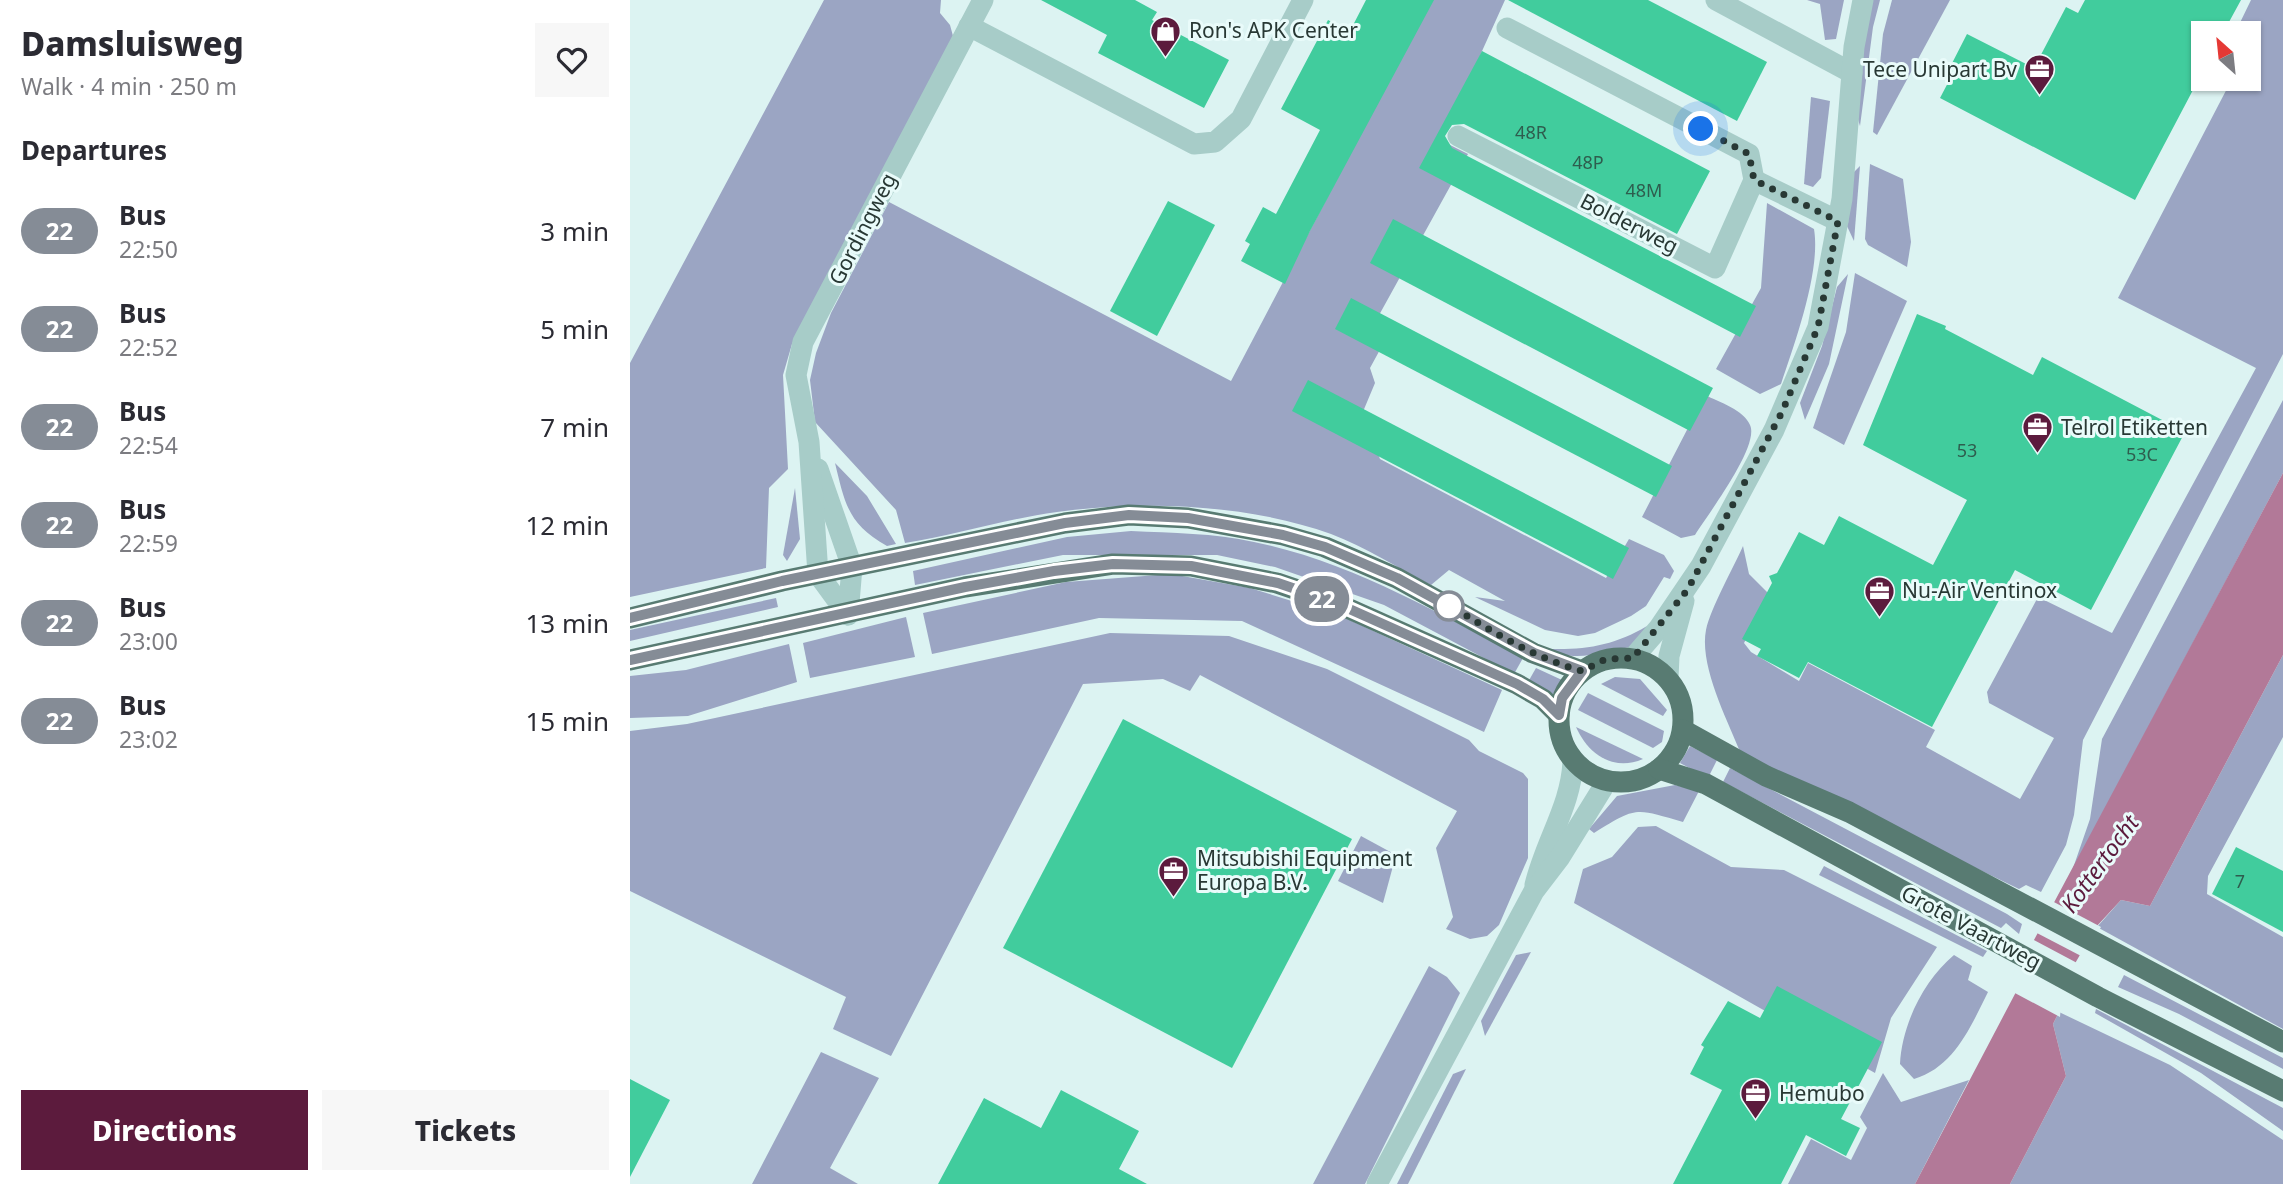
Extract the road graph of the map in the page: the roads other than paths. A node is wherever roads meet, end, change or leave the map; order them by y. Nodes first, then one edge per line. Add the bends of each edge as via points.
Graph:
1 (983, 0) edge
2 (1303, 0) edge
3 (1716, 0) edge
4 (1863, 0) edge
5 (969, 26) junction
6 (1507, 29) dead end
7 (1852, 73) junction
8 (1458, 136) dead end
9 (1754, 180) junction
10 (1838, 221) junction
11 (809, 442) junction
12 (852, 567) junction
13 (818, 574) junction
14 (1688, 589) junction
15 (848, 615) junction
16 (630, 618) edge
17 (1633, 658) junction
18 (630, 660) edge
19 (1582, 671) junction
20 (1668, 678) junction
21 (1559, 715) junction
22 (1683, 730) junction
23 (1573, 760) junction
24 (1658, 769) junction
25 (1608, 780) junction
26 (1534, 891) junction
27 (2283, 1042) edge
28 (2283, 1091) edge
29 (1377, 1184) edge

1 - 5 street, Gordingweg
2 - 5 street via 1241,119 1215,142 1195,144
3 - 7 street
4 - 7 street
5 - 11 street, Gordingweg via 803,342 796,375
6 - 9 street via 1749,154
7 - 10 street
8 - 9 street, Bolderweg via 1715,268
9 - 10 street
10 - 14 street via 1818,327 1774,430
11 - 12 street, Gordingweg
11 - 13 street, Gordingweg
12 - 13 main road
12 - 15 street, Gordingweg
12 - 19 main road via 1065,523 1129,515 1188,518 1325,547 1397,578 1534,653
13 - 15 street
13 - 16 main road
14 - 17 street
14 - 20 street via 1669,656
15 - 18 main road
15 - 21 main road via 1054,571 1113,564 1191,566 1278,583 1336,603 1517,684
17 - 19 main road via 1606,659
17 - 20 main road
19 - 21 main road via 1566,691
20 - 22 main road via 1678,693
21 - 23 main road via 1561,739
22 - 24 main road via 1678,745
22 - 27 main road via 1744,765 1849,811
23 - 25 main road
23 - 26 street via 1572,780 1542,855
24 - 25 main road via 1634,780
24 - 28 main road, Grote Vaartweg via 1706,784 2098,997
25 - 26 street
26 - 29 street

